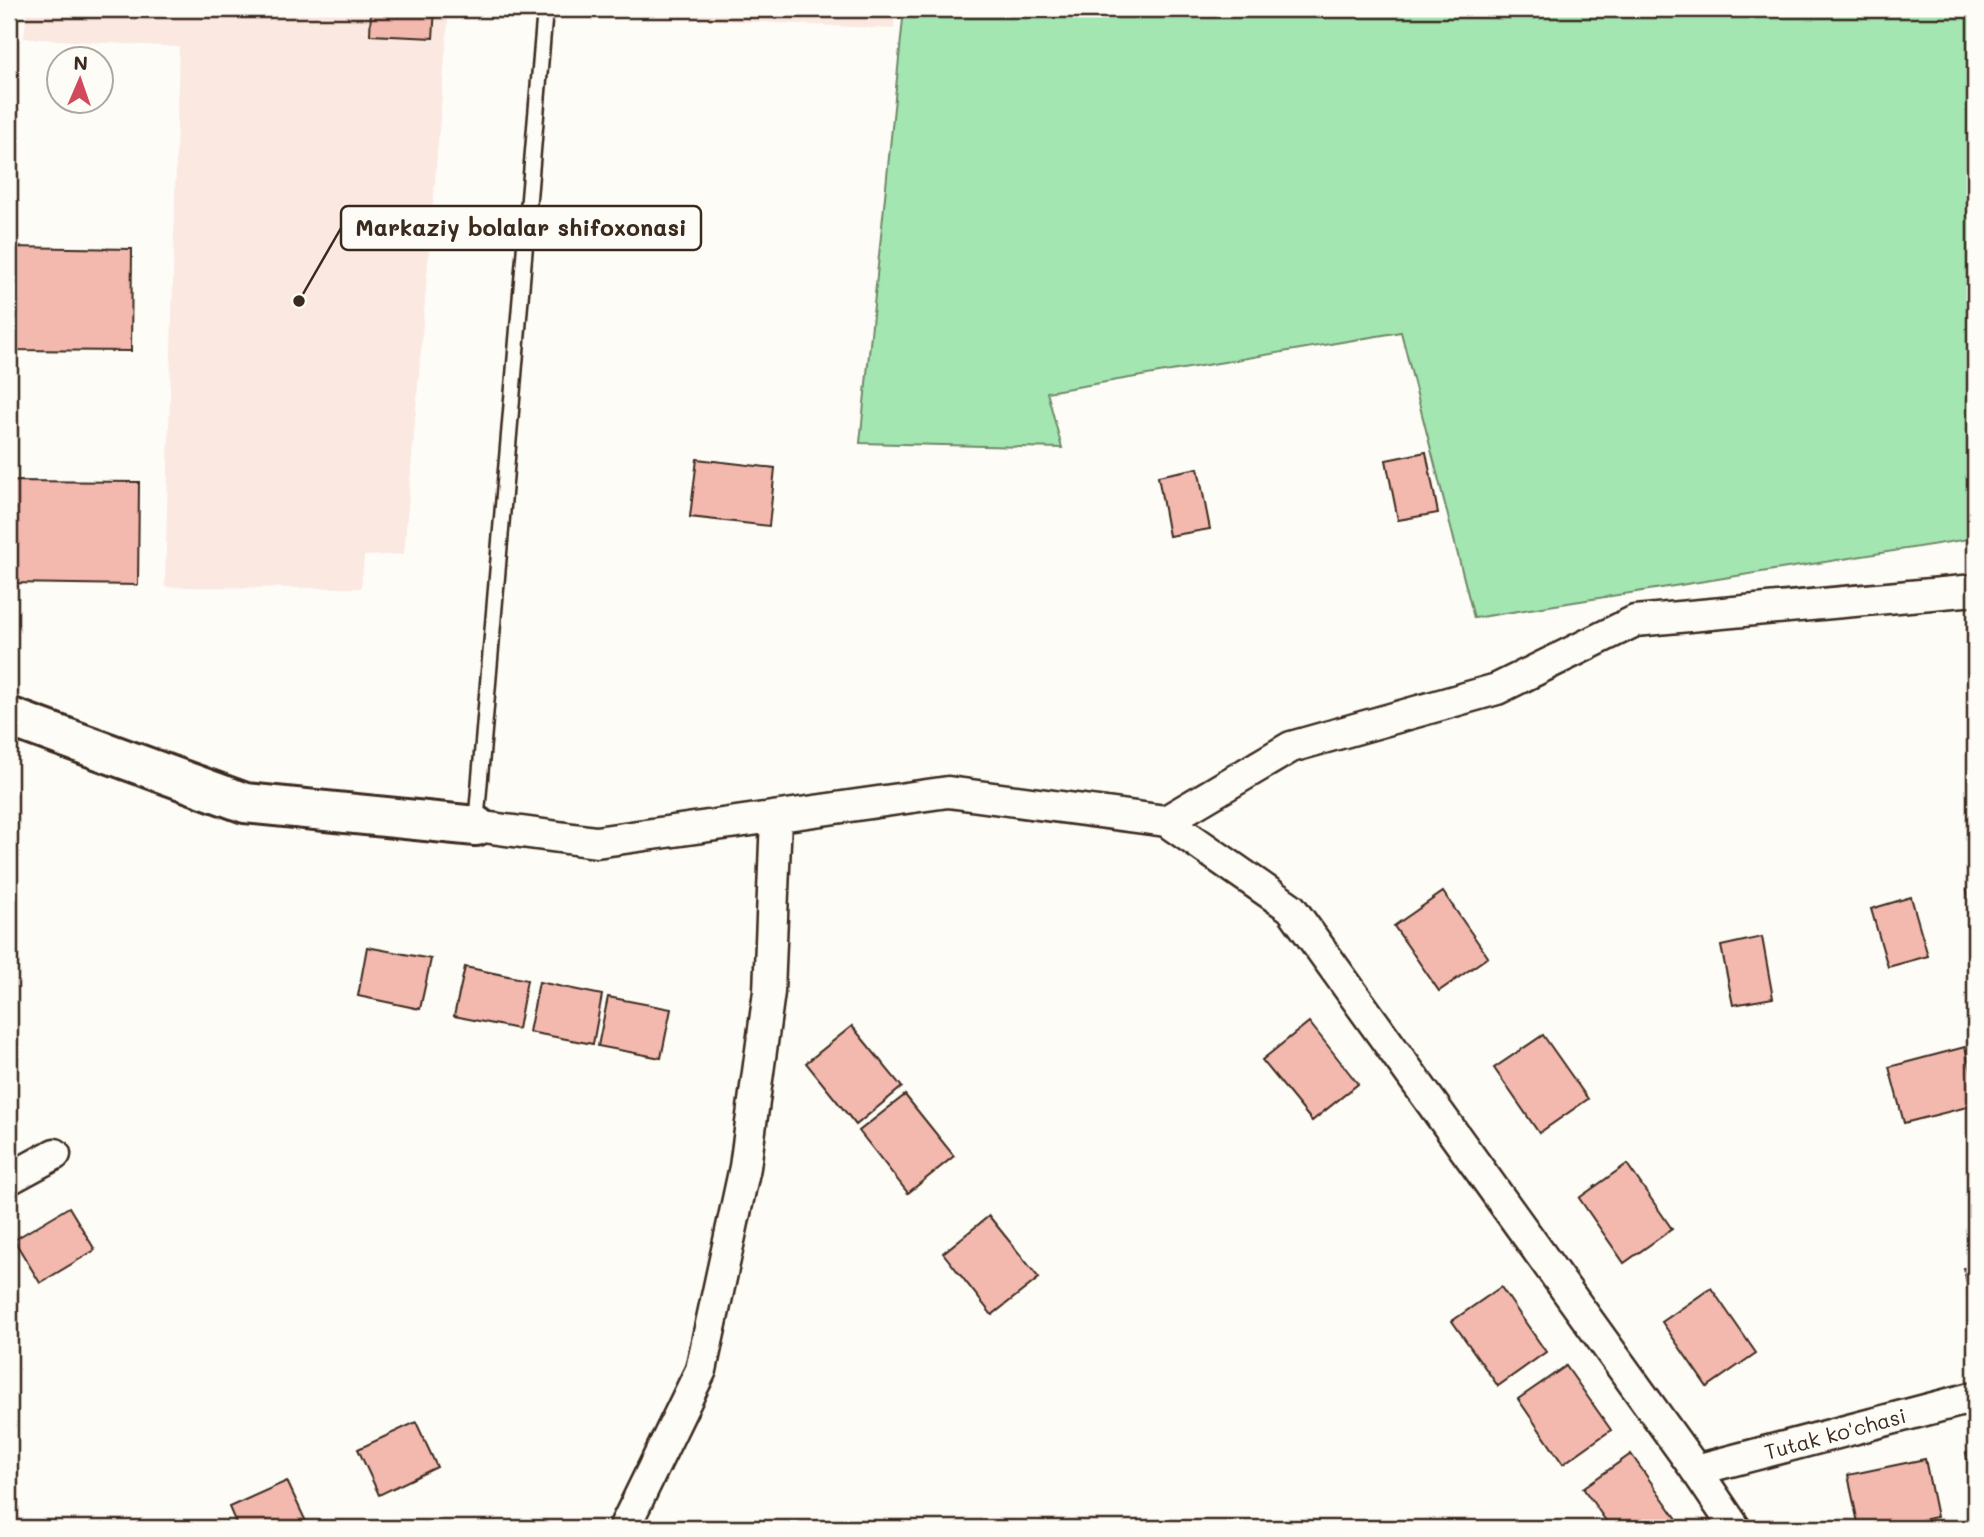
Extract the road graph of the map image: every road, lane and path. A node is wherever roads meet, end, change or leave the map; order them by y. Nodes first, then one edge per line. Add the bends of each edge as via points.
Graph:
1 (545, 9) edge
2 (1975, 590) edge
3 (9, 717) edge
4 (776, 817) junction
5 (1166, 821) junction
6 (476, 826) junction
7 (55, 1154) dead end
8 (9, 1180) edge
9 (1975, 1397) edge
10 (1696, 1470) junction
11 (624, 1528) edge
12 (1735, 1528) edge

1 - 6 lane
2 - 5 street via 1635,621 1497,689 1291,747
3 - 6 street via 245,803
4 - 5 street via 948,792
4 - 6 street via 596,842
4 - 11 street via 769,992 745,1167 701,1370
5 - 10 street via 1291,908
7 - 8 street
9 - 10 street, Tutak ko'chasi
10 - 12 street

